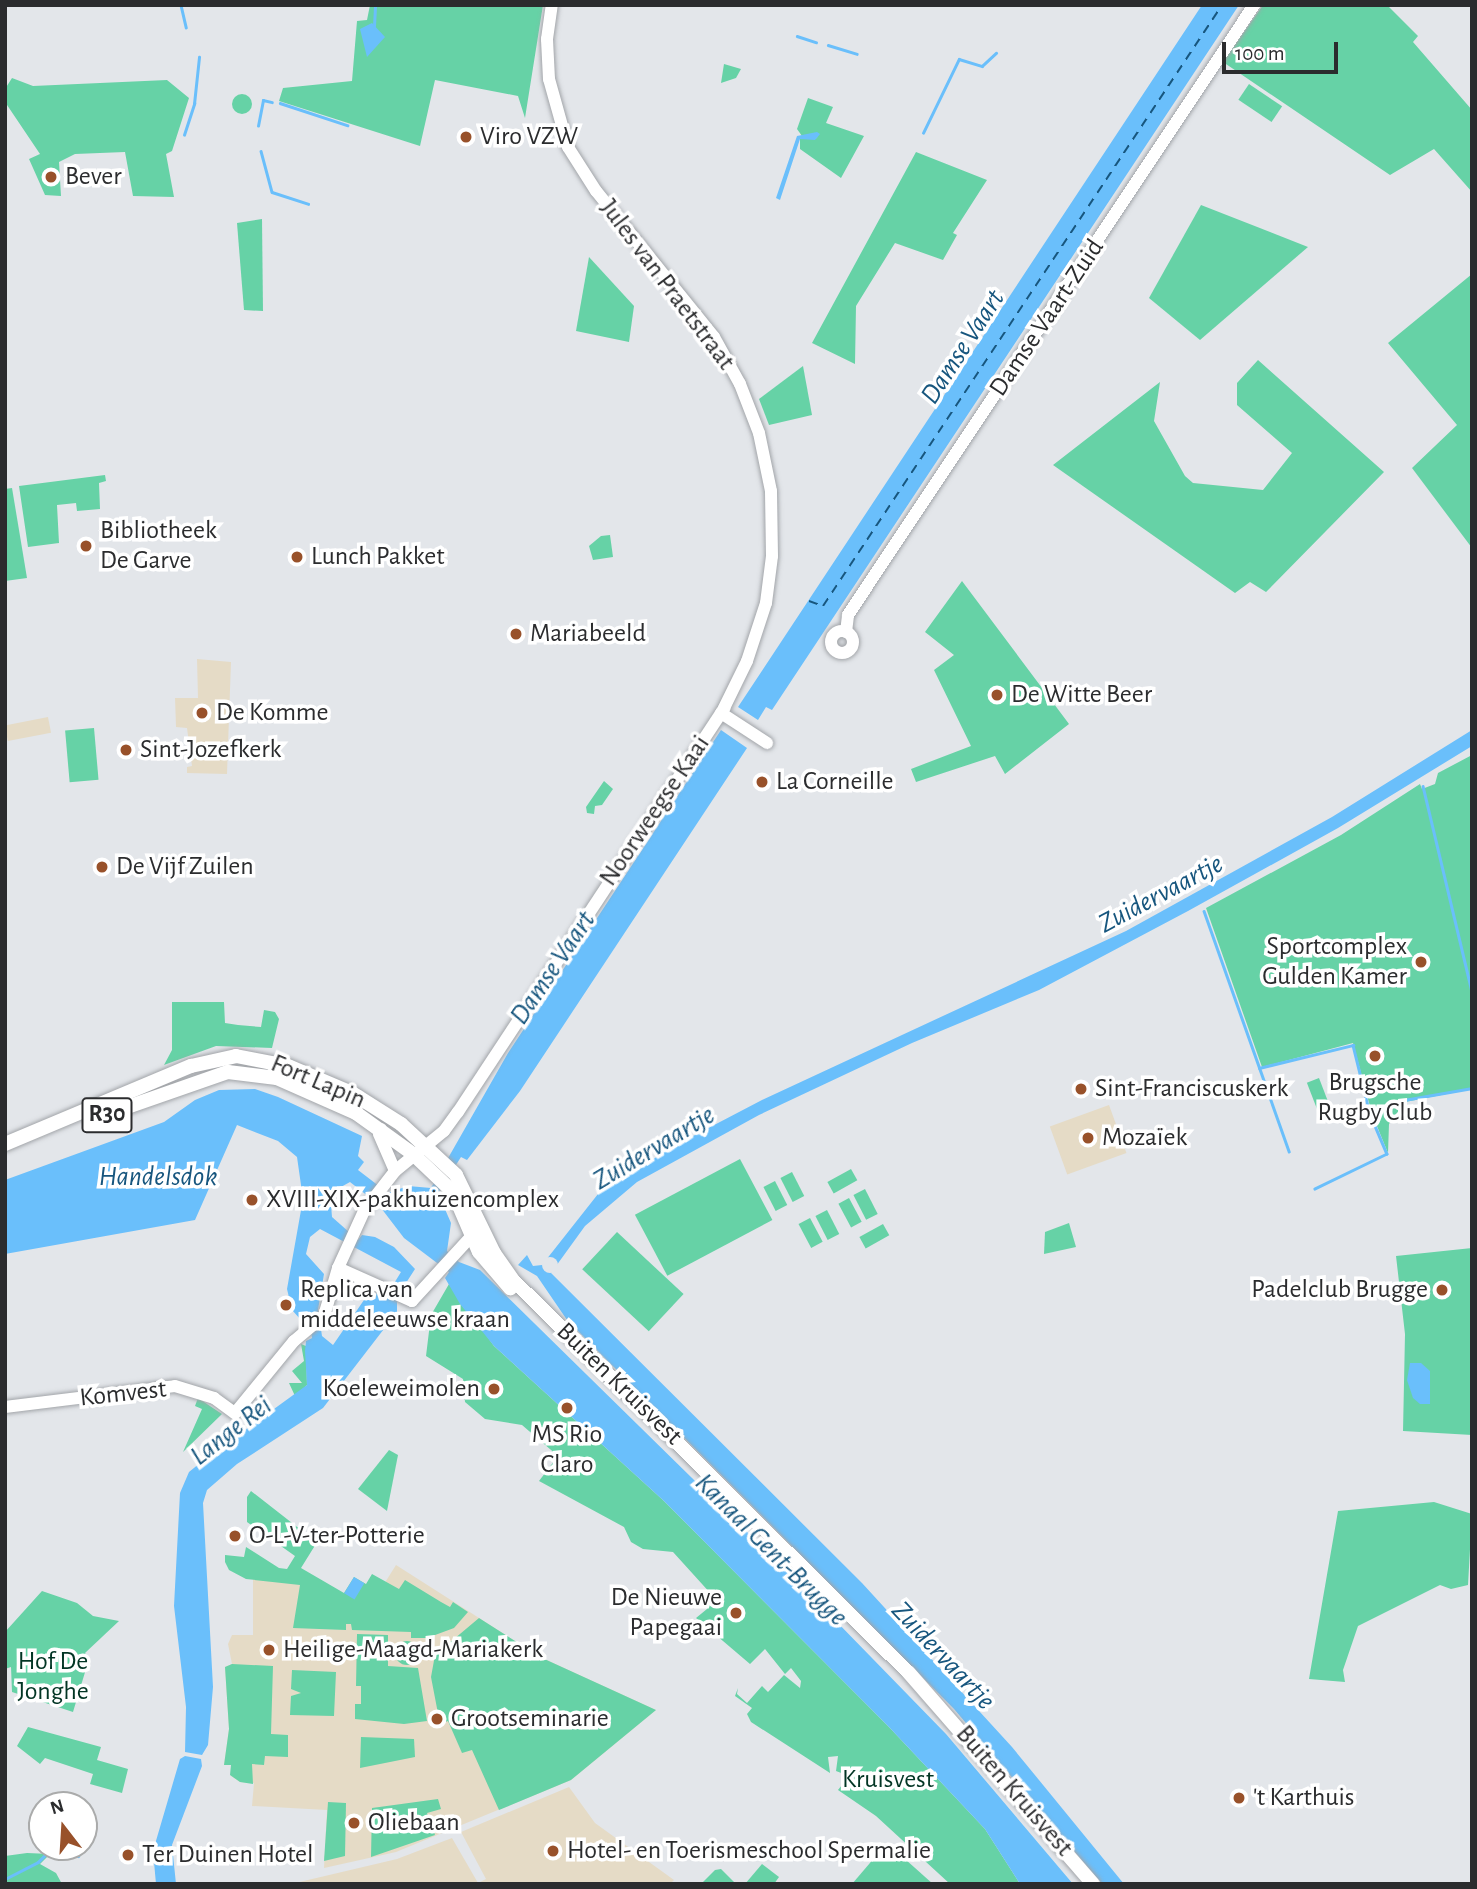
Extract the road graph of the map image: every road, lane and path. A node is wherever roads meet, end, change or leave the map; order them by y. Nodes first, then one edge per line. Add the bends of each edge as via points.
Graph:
1 (552, 5) edge
2 (1254, 5) edge
3 (766, 603) joint
4 (846, 632) dead end
5 (721, 713) junction
6 (767, 743) dead end
7 (381, 1128) junction
8 (5, 1144) edge
9 (427, 1144) junction
10 (5, 1152) edge
11 (413, 1154) junction
12 (395, 1171) junction
13 (445, 1174) junction
14 (477, 1230) junction
15 (338, 1268) junction
16 (5, 1407) edge
17 (235, 1413) joint
18 (1083, 1884) edge
19 (1093, 1884) edge

1 - 3 street, Jules van Praetstraat via 547,60 568,147 586,177 714,337 759,433 771,491 772,556
2 - 4 street, Damse Vaart-Zuid via 848,615
3 - 5 street, Noorweegse Kaai via 747,661
5 - 6 street
5 - 9 street, Noorweegse Kaai via 458,1112
7 - 10 main road, Fort Lapin / R30 via 277,1078 228,1072
7 - 11 main road, Fort Lapin / R30
7 - 12 street via 379,1134
8 - 9 main road, Fort Lapin / R30 via 191,1066 236,1056 272,1060 342,1089 380,1109
9 - 11 street, Noorweegse Kaai
9 - 13 main road, Buiten Kruisvest / R30
11 - 12 street, Noorweegse Kaai
11 - 13 main road, Buiten Kruisvest / R30
12 - 15 street, Noorweegse Kaai via 372,1200
13 - 14 main road, Buiten Kruisvest / R30
14 - 15 street via 407,1298
14 - 18 main road, Buiten Kruisvest / R30 via 500,1278 922,1697
14 - 19 main road, Buiten Kruisvest / R30 via 512,1279 909,1673
15 - 17 street, Noorweegse Kaai via 327,1312 296,1339
16 - 17 street, Komvest via 175,1387 214,1398

